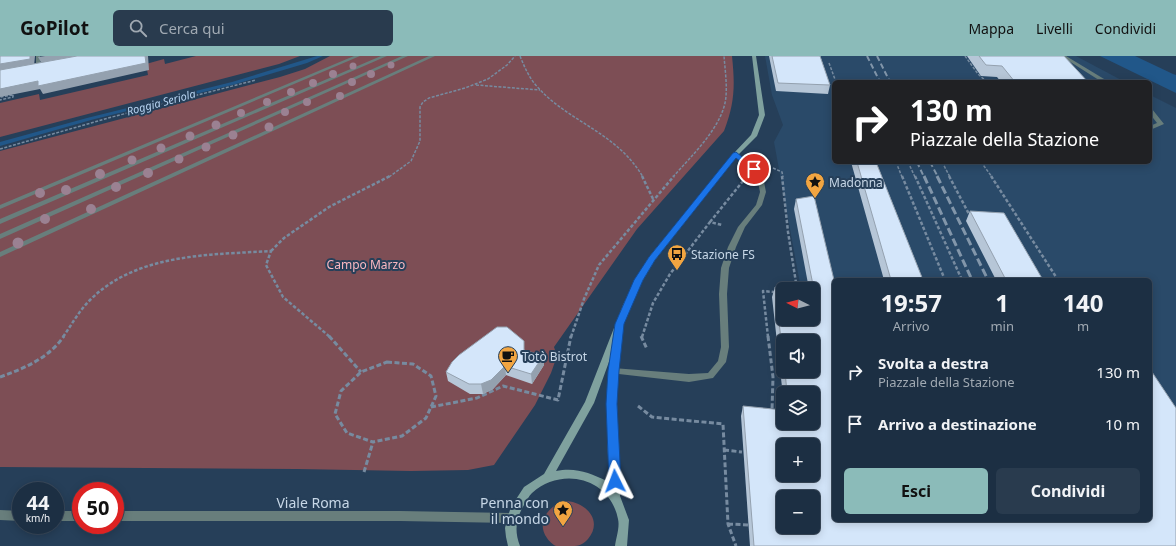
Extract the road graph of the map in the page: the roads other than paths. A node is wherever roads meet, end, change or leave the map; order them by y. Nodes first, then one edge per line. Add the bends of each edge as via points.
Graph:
1 (38, 56) edge
2 (358, 56) edge
3 (385, 56) edge
4 (406, 56) edge
5 (433, 56) edge
6 (754, 56) edge
7 (1063, 56) edge
8 (47, 67) edge
9 (39, 68) junction
10 (33, 70) edge
11 (1103, 80) edge
12 (1152, 113) edge
13 (1152, 127) edge
14 (736, 154) junction
15 (0, 207) edge
16 (0, 222) edge
17 (0, 236) edge
18 (0, 255) edge
19 (620, 324) junction
20 (614, 371) junction
21 (547, 478) junction
22 (616, 496) junction
23 (0, 515) edge
24 (12, 516) edge
25 (124, 516) edge
26 (512, 518) junction
27 (514, 546) edge
28 (621, 546) edge

1 - 9 street
2 - 15 street
3 - 16 street
4 - 17 street
5 - 18 street
6 - 14 main road via 762,115 754,136
7 - 11 street
8 - 9 street
9 - 10 street
12 - 13 street via 1160,124
14 - 19 main road via 652,259 639,280
14 - 20 street via 756,171 763,192 759,205 742,227 725,268 725,346 722,362 710,376 689,378
19 - 20 main road
19 - 21 main road via 589,403
20 - 22 main road via 612,404
21 - 22 main road via 568,473 590,477
21 - 26 main road via 534,484 524,494
22 - 28 main road via 622,508 625,529
23 - 24 street
25 - 26 street, Viale Roma
26 - 27 main road

